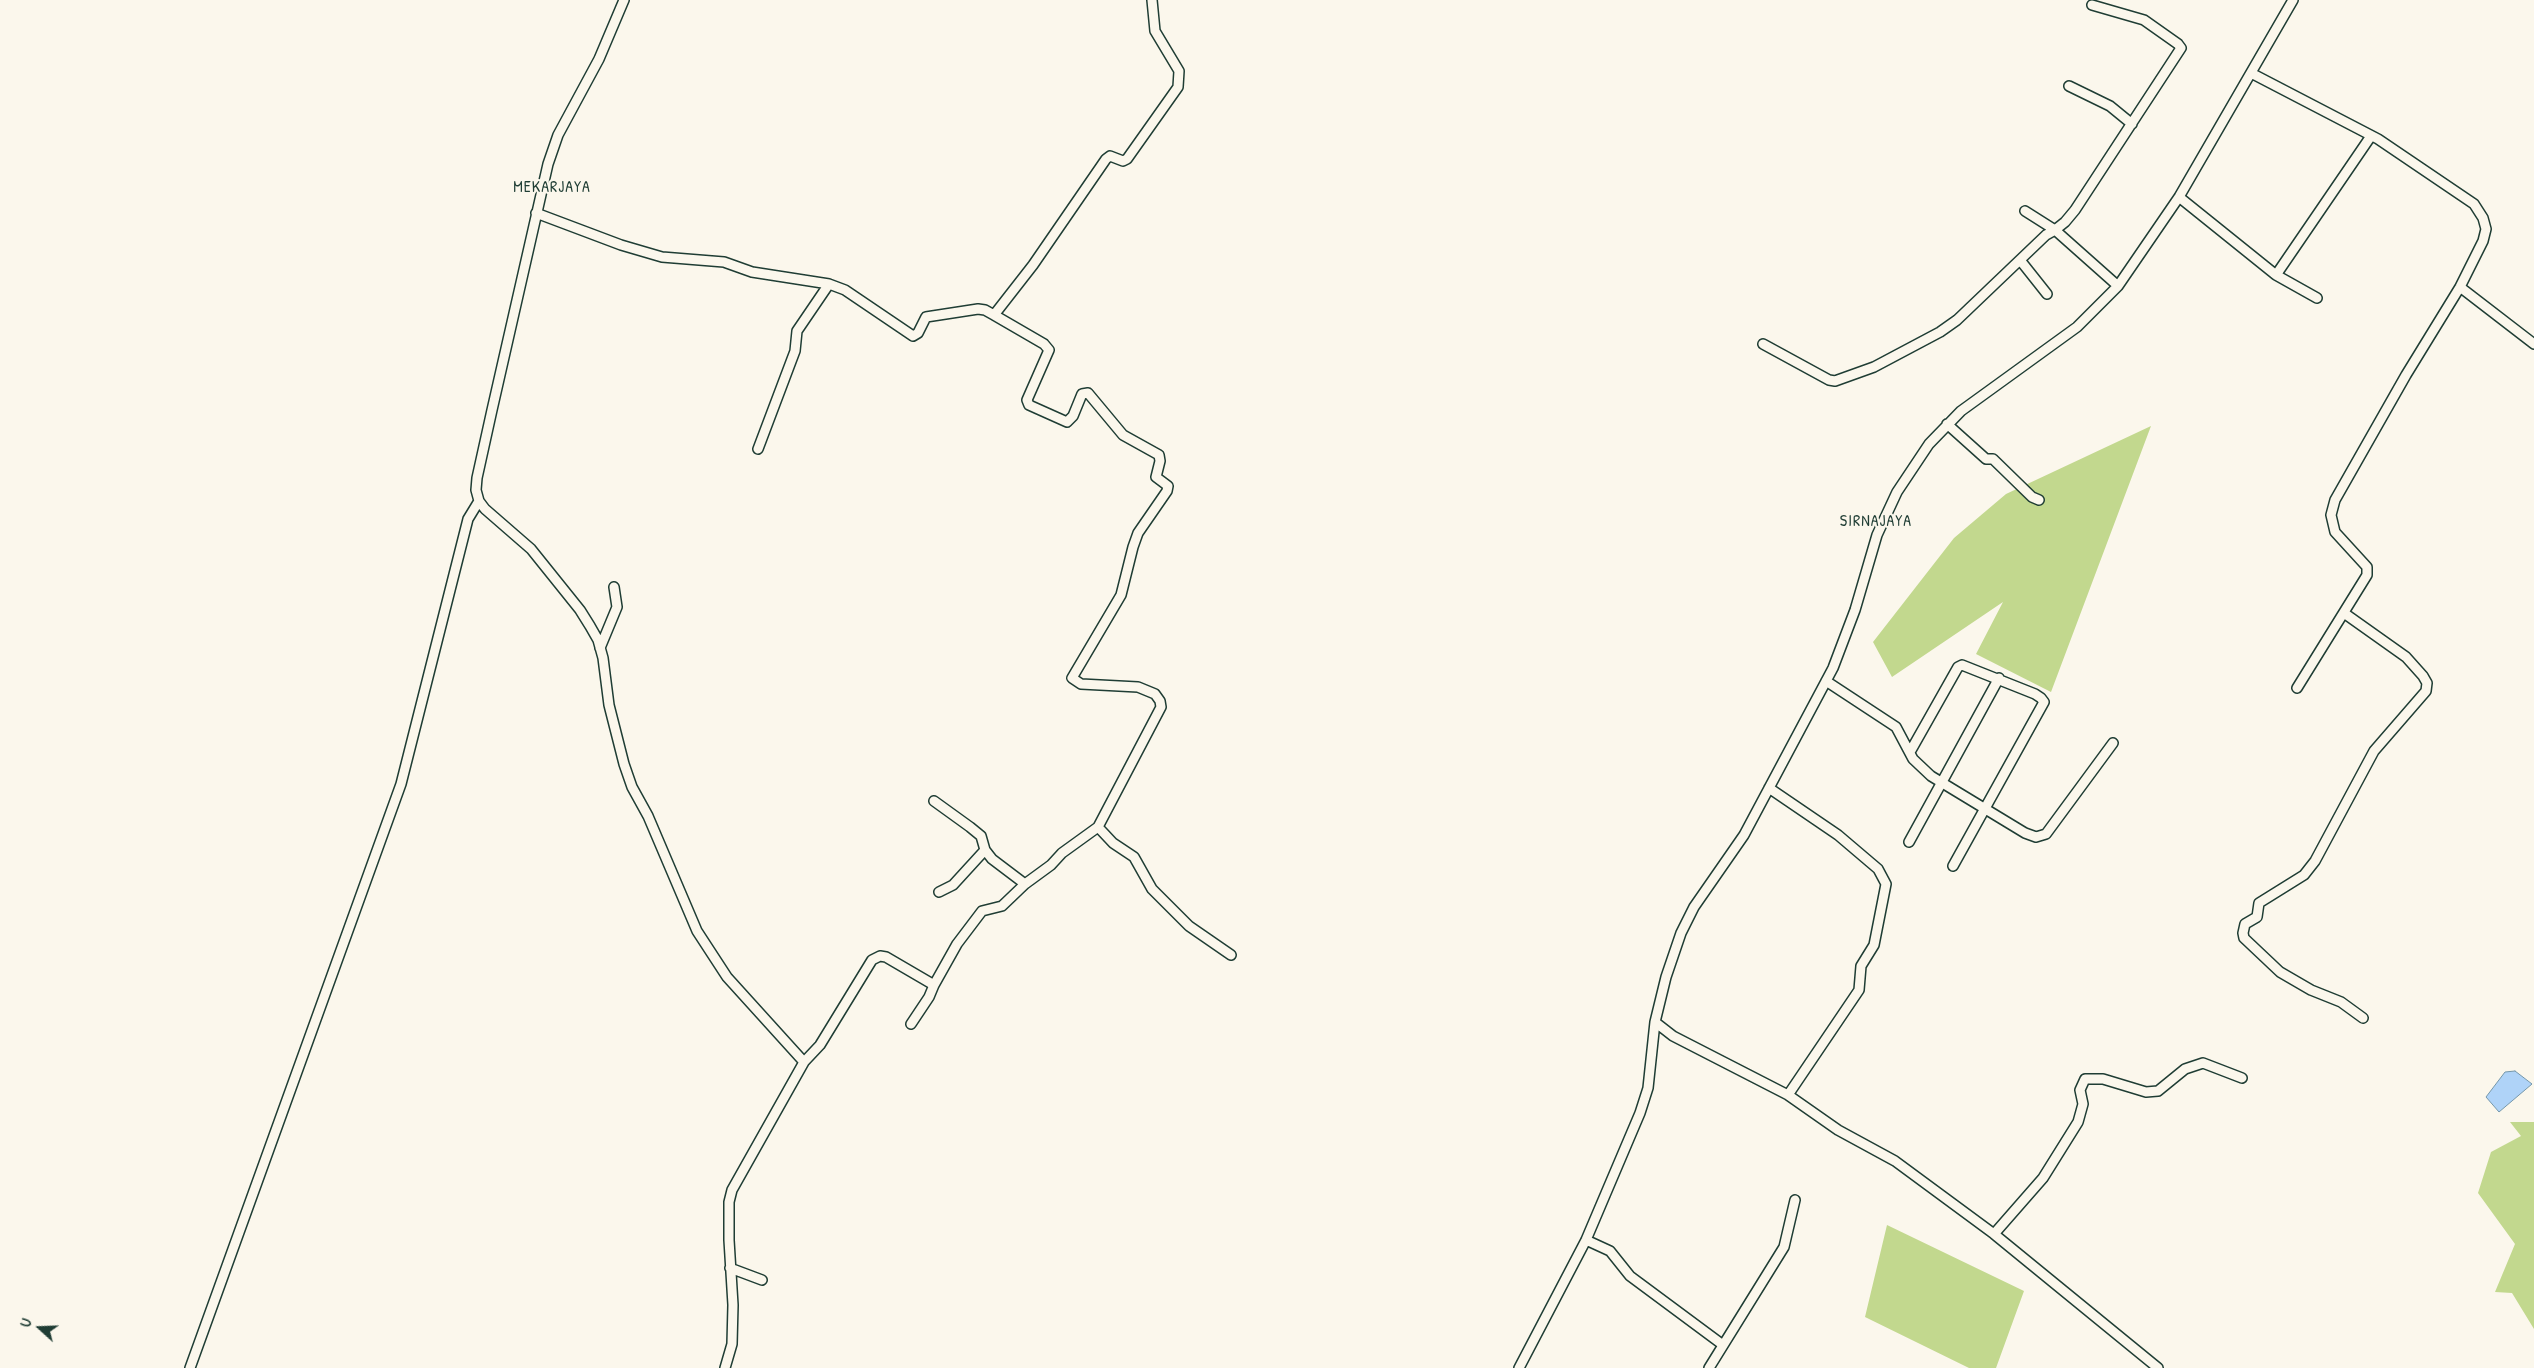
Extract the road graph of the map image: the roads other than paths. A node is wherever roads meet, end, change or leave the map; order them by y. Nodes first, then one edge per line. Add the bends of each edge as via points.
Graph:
1 (624, 0) edge
2 (1152, 0) edge
3 (2293, 0) edge
4 (2092, 4) dead end
5 (2252, 73) junction
6 (2069, 86) dead end
7 (2132, 124) junction
8 (2371, 136) junction
9 (2179, 197) junction
10 (2025, 211) dead end
11 (536, 213) junction
12 (2055, 230) junction
13 (2020, 260) junction
14 (2276, 275) junction
15 (829, 284) junction
16 (2118, 286) junction
17 (2460, 287) junction
18 (2047, 294) dead end
19 (2317, 298) dead end
20 (994, 316) junction
21 (1763, 344) dead end
22 (2534, 344) edge
23 (1947, 424) junction
24 (758, 449) dead end
25 (2039, 500) dead end
26 (479, 501) junction
27 (614, 587) dead end
28 (2344, 613) junction
29 (600, 648) junction
30 (1999, 678) junction
31 (1826, 681) junction
32 (2297, 688) dead end
33 (2113, 743) dead end
34 (1910, 752) junction
35 (1940, 782) junction
36 (1769, 788) junction
37 (934, 801) dead end
38 (1984, 808) junction
39 (1098, 827) junction
40 (1909, 842) dead end
41 (985, 850) junction
42 (1952, 866) dead end
43 (1025, 884) junction
44 (938, 892) dead end
45 (1231, 955) dead end
46 (934, 985) junction
47 (2363, 1018) dead end
48 (1655, 1022) junction
49 (911, 1024) dead end
50 (804, 1062) junction
51 (2242, 1078) dead end
52 (1788, 1095) junction
53 (1795, 1200) dead end
54 (1994, 1234) junction
55 (1586, 1240) junction
56 (730, 1268) junction
57 (762, 1280) dead end
58 (1723, 1345) junction
59 (190, 1368) edge
60 (725, 1368) edge
61 (1519, 1368) edge
62 (1709, 1368) edge
63 (2158, 1368) edge

1 - 11 street via 599,59 558,136
2 - 20 street via 1155,31 1180,71 1178,87 1127,159 1106,158
3 - 5 street
4 - 7 street via 2144,20 2181,46
5 - 8 street
5 - 9 street
6 - 7 street via 2104,102
7 - 12 street via 2075,210
8 - 14 street
8 - 17 street via 2474,204 2483,218 2486,229 2483,241
9 - 14 street
9 - 16 street
10 - 12 street
11 - 15 street via 648,253 724,262 758,273
11 - 26 street via 477,478
12 - 13 street
12 - 16 street
13 - 18 street
13 - 21 street via 1940,332 1874,367 1836,381
14 - 19 street
15 - 20 street via 845,290 913,336 926,317 978,308
15 - 24 street via 797,331 795,351
16 - 23 street via 2077,327
17 - 22 street
17 - 28 street via 2335,500 2331,515 2335,532 2368,571 2366,580
20 - 39 street via 1049,350 1028,396 1029,405 1067,422 1082,394 1088,393 1123,435 1159,455 1156,477 1168,486 1165,496 1132,546 1120,595 1072,678 1081,684 1138,687 1155,694 1160,701 1156,720
23 - 25 street
23 - 31 street via 1929,444 1897,492 1877,535 1847,635
26 - 29 street via 531,549 580,610
26 - 59 street via 468,519 401,784
27 - 29 street via 618,607
28 - 32 street
28 - 47 street via 2406,657 2423,676 2427,683 2426,691 2374,751 2315,861 2304,875 2259,903 2257,917 2245,924 2243,933 2244,938 2280,972 2341,1002
29 - 50 street via 609,705 624,764 697,931 727,977
30 - 34 street via 1962,664 1958,667
30 - 35 street
30 - 38 street via 2042,698 2044,702
31 - 34 street via 1896,727
31 - 36 street
33 - 38 street via 2046,834 2036,837 2025,833
34 - 35 street via 1920,767
35 - 38 street
35 - 40 street
36 - 48 street via 1744,835 1687,920 1666,977
36 - 52 street via 1838,835 1878,869 1886,884 1874,945 1861,966 1859,990
37 - 41 street via 981,836
38 - 42 street
39 - 43 street
39 - 45 street via 1113,843 1134,857 1152,889 1189,926
41 - 43 street via 1002,868
41 - 44 street via 953,885
43 - 46 street via 1002,906 982,911 956,944
46 - 49 street
46 - 50 street via 886,957 872,960 820,1044
48 - 52 street via 1681,1040
48 - 55 street via 1648,1088
50 - 56 street via 732,1190 729,1202
51 - 54 street via 2203,1063 2185,1069 2158,1092 2146,1092 2103,1079 2085,1079 2080,1090 2083,1104 2078,1122 2043,1178
52 - 54 street via 1816,1116 1901,1166
53 - 58 street via 1784,1247
54 - 63 street
55 - 58 street via 1610,1252 1630,1276
55 - 61 street
56 - 57 street
56 - 60 street via 732,1344
58 - 62 street

